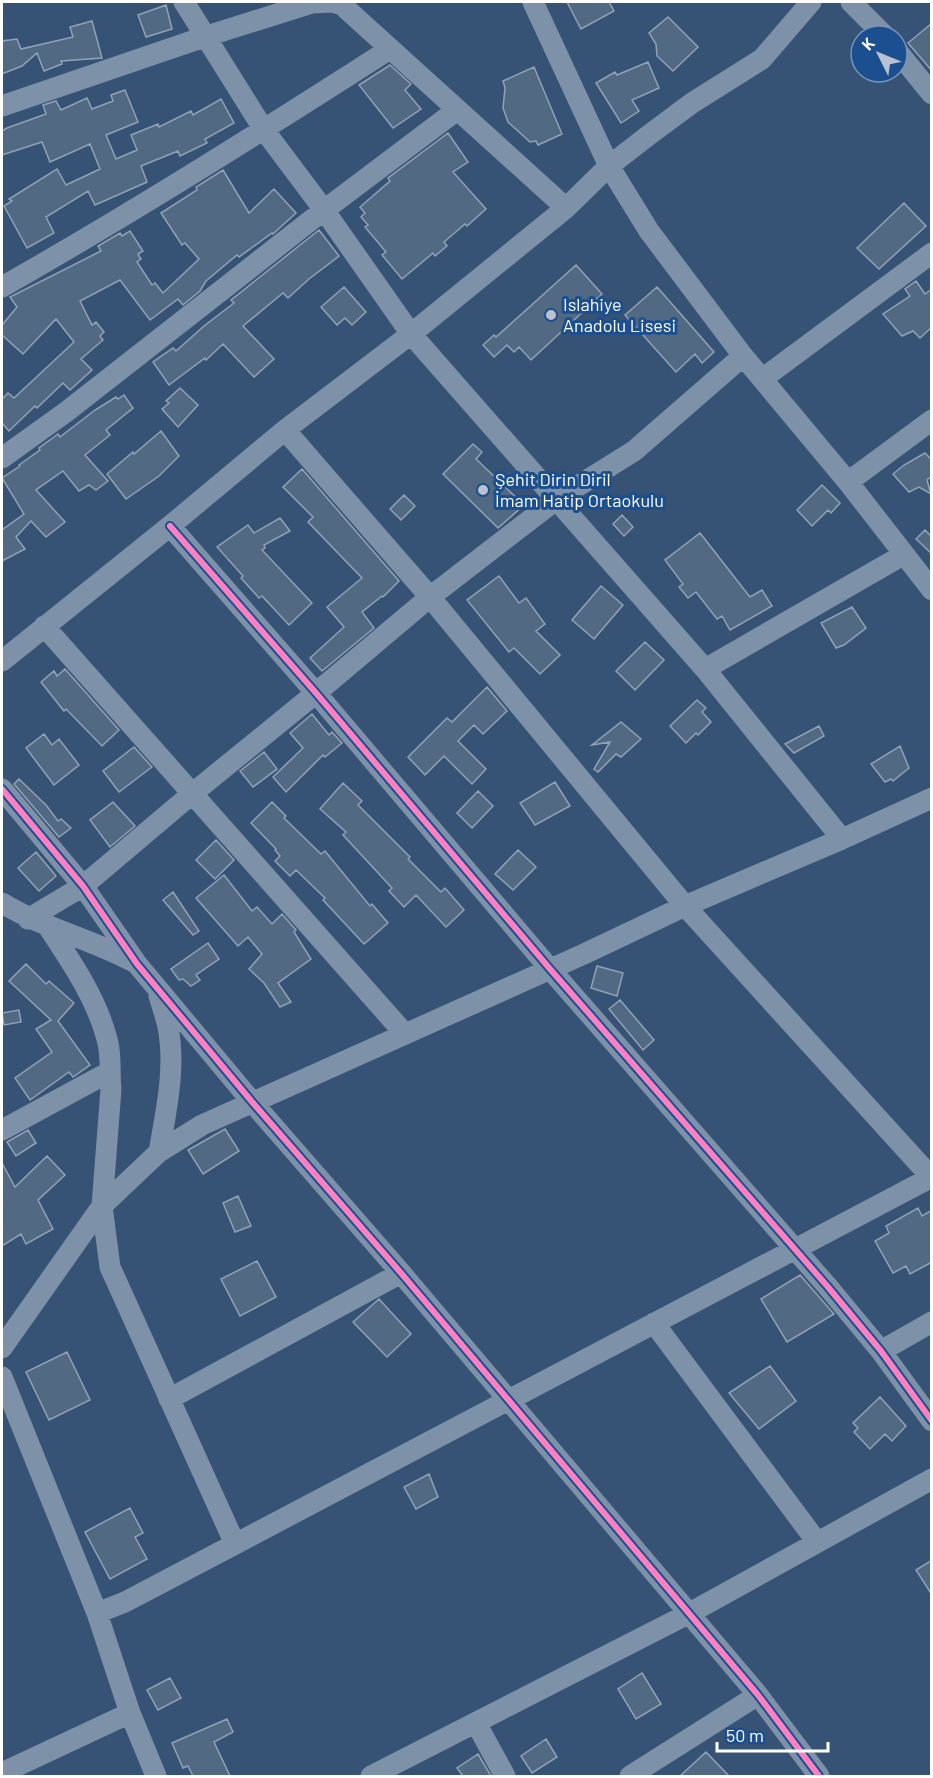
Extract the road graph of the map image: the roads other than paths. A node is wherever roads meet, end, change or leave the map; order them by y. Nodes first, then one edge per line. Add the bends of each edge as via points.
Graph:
1 (184, 2) edge
2 (811, 2) edge
3 (851, 2) edge
4 (539, 4) edge
5 (873, 24) edge
6 (207, 36) junction
7 (390, 49) junction
8 (909, 66) edge
9 (932, 94) edge
10 (2, 106) edge
11 (457, 110) junction
12 (264, 130) junction
13 (609, 166) junction
14 (566, 208) junction
15 (324, 210) junction
16 (932, 253) edge
17 (2, 287) edge
18 (411, 334) junction
19 (743, 356) junction
20 (762, 379) junction
21 (932, 420) edge
22 (285, 430) junction
23 (2, 458) edge
24 (848, 482) junction
25 (557, 499) junction
26 (170, 526) junction
27 (903, 555) junction
28 (932, 590) edge
29 (430, 597) junction
30 (44, 626) junction
31 (2, 661) edge
32 (705, 669) junction
33 (316, 693) junction
34 (2, 789) edge
35 (193, 792) junction
36 (932, 798) edge
37 (842, 839) junction
38 (83, 886) junction
39 (2, 903) edge
40 (685, 906) junction
41 (37, 922) junction
42 (137, 964) junction
43 (550, 969) junction
44 (157, 987) junction
45 (405, 1034) junction
46 (109, 1072) junction
47 (253, 1103) junction
48 (2, 1130) edge
49 (159, 1152) junction
50 (931, 1177) edge
51 (102, 1206) junction
52 (795, 1249) junction
53 (401, 1273) junction
54 (932, 1322) edge
55 (654, 1323) junction
56 (2, 1348) edge
57 (881, 1351) junction
58 (2, 1377) edge
59 (169, 1399) junction
60 (508, 1400) junction
61 (932, 1421) edge
62 (932, 1479) edge
63 (817, 1542) junction
64 (235, 1544) junction
65 (97, 1613) junction
66 (688, 1614) junction
67 (758, 1695) junction
68 (130, 1713) junction
69 (476, 1723) junction
70 (2, 1773) edge
71 (156, 1776) edge
72 (371, 1776) edge
73 (505, 1776) edge
74 (630, 1776) edge
75 (819, 1776) edge

1 - 6 street
2 - 13 street via 762,59 692,103
3 - 5 street
4 - 13 street
6 - 7 street via 312,3 332,2 342,5
6 - 10 street
6 - 12 street
7 - 11 street
7 - 12 street
8 - 9 street
11 - 14 street
11 - 15 street
12 - 15 street
12 - 17 street
13 - 14 street
13 - 19 street via 649,231
14 - 18 street
15 - 18 street
15 - 23 street
16 - 20 street
18 - 22 street
18 - 25 street
19 - 20 street
19 - 25 street via 634,451
20 - 24 street
21 - 24 street
22 - 26 street
22 - 29 street
24 - 27 street
25 - 29 street
25 - 32 street
26 - 30 street
26 - 33 street
27 - 28 street
27 - 32 street
29 - 33 street
29 - 40 street
30 - 31 street
30 - 35 street
32 - 37 street
33 - 35 street
33 - 43 street
34 - 38 street
35 - 38 street
35 - 45 street
36 - 37 street
37 - 40 street
38 - 41 street
38 - 42 street
39 - 41 street
40 - 43 street
40 - 50 street
41 - 42 street
41 - 46 street via 80,974 107,1038
42 - 44 street
43 - 45 street
43 - 52 street
44 - 47 street
44 - 49 street via 171,1057
45 - 47 street
46 - 48 street
46 - 51 street
47 - 49 street via 202,1125
47 - 53 street
49 - 51 street
50 - 52 street
51 - 56 street
51 - 59 street via 110,1268
52 - 55 street
52 - 57 street
53 - 59 street
53 - 60 street
54 - 57 street
55 - 60 street
55 - 63 street
57 - 61 street
58 - 65 street
59 - 64 street
60 - 64 street
60 - 66 street
62 - 63 street
63 - 66 street
64 - 65 street
65 - 68 street
66 - 67 street
66 - 69 street
67 - 74 street
67 - 75 street
68 - 70 street
68 - 71 street
69 - 72 street
69 - 73 street

